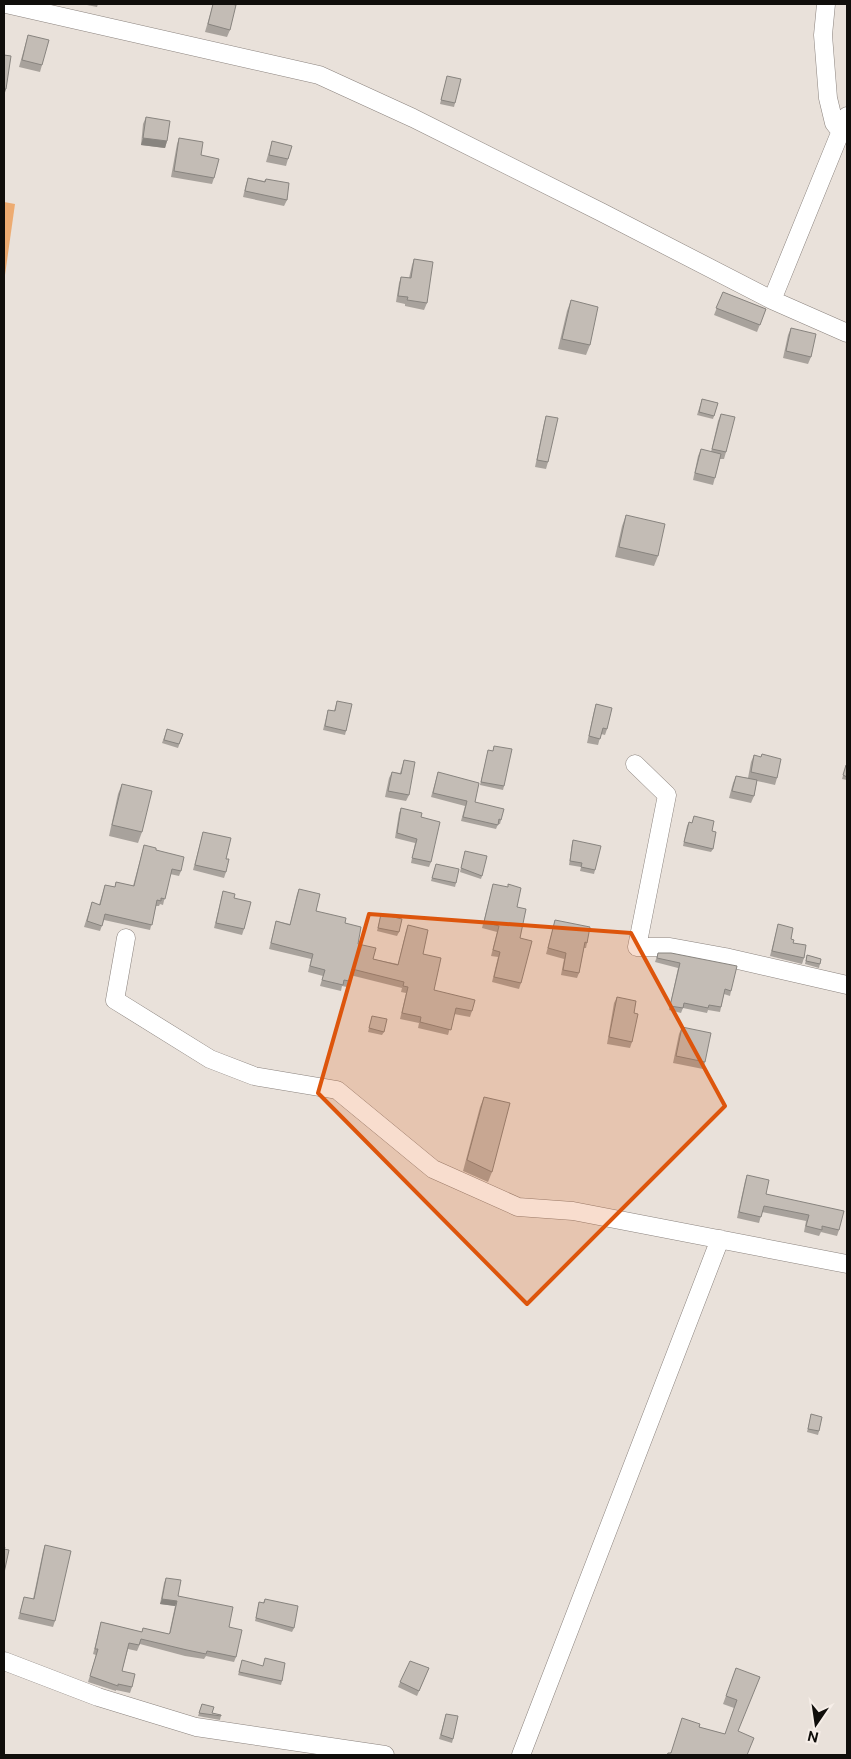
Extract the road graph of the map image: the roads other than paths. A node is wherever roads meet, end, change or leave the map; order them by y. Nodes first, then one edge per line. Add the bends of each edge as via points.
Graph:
1 (6, 4) edge
2 (826, 4) edge
3 (847, 116) edge
4 (841, 132) junction
5 (772, 300) junction
6 (847, 333) edge
7 (635, 764) dead end
8 (126, 938) dead end
9 (847, 985) edge
10 (720, 1240) junction
11 (847, 1264) edge
12 (4, 1660) edge
13 (385, 1755) edge
14 (522, 1755) edge

1 - 5 street via 319,75 413,118
2 - 4 street via 823,35 828,98 834,123
3 - 4 street
4 - 5 street
5 - 6 street
7 - 9 street via 668,795 636,947 670,948 725,957
8 - 10 street via 115,1000 210,1060 254,1076 337,1090 433,1169 518,1207 573,1211
10 - 11 street
10 - 14 street
12 - 13 street via 98,1698 196,1727

